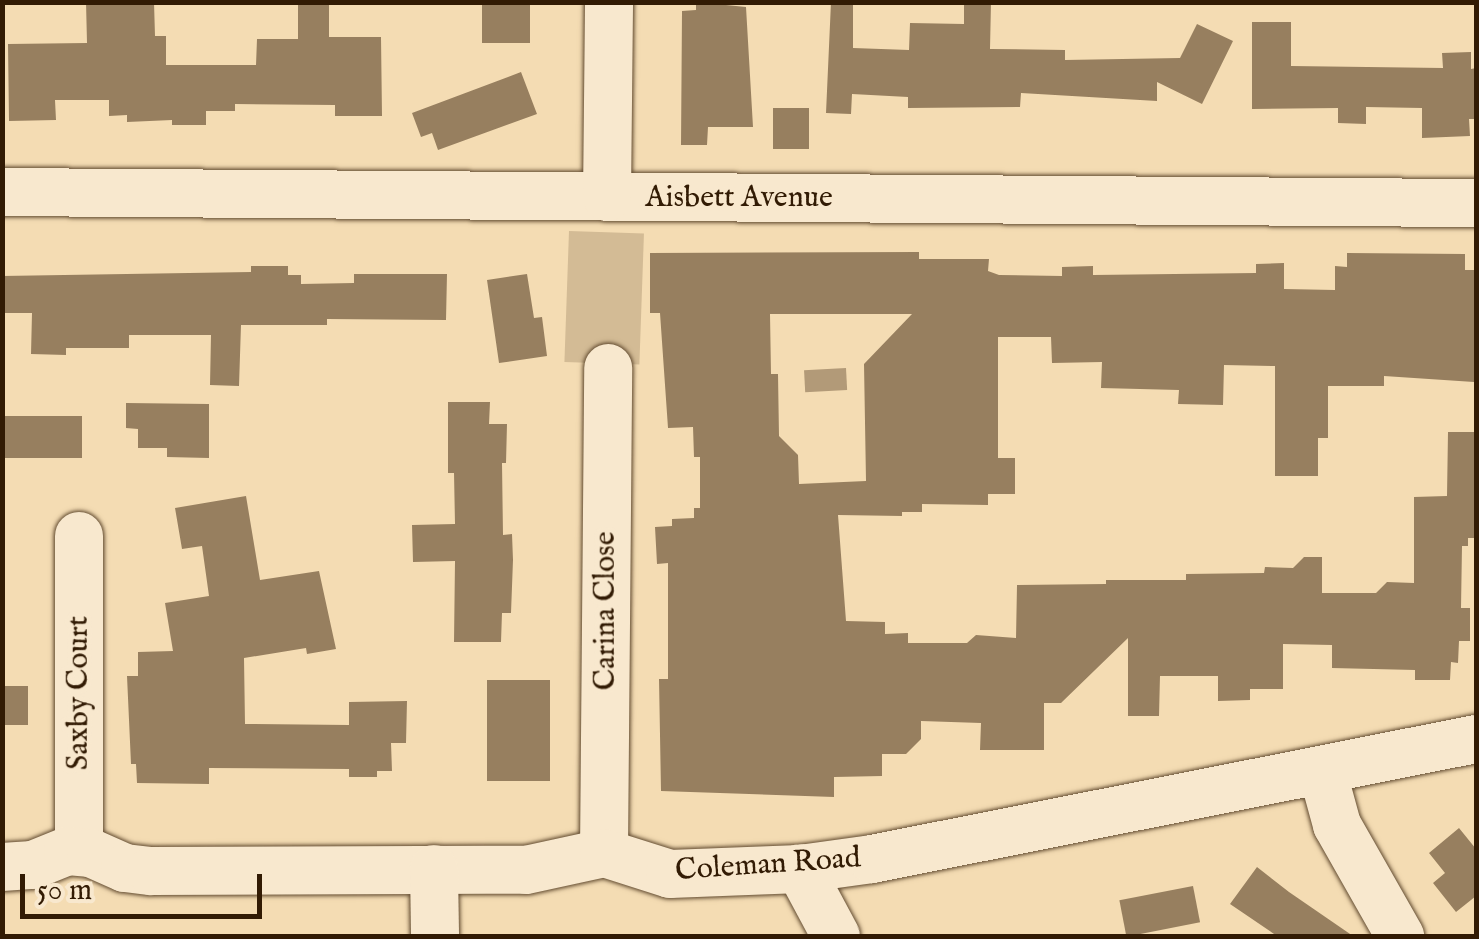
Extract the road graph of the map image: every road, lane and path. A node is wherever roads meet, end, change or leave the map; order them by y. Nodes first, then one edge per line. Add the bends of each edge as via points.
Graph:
1 (609, 2) edge
2 (2, 192) edge
3 (607, 197) junction
4 (1476, 203) edge
5 (608, 368) dead end
6 (79, 536) dead end
7 (1476, 739) edge
8 (1322, 770) junction
9 (79, 851) junction
10 (604, 853) junction
11 (2, 867) edge
12 (800, 869) junction
13 (434, 870) junction
14 (435, 936) edge
15 (836, 936) edge
16 (1400, 936) edge

1 - 3 street
2 - 3 street, Aisbett Avenue
3 - 4 street, Aisbett Avenue
5 - 10 street, Carina Close
6 - 9 street, Saxby Court
7 - 8 street, Coleman Road
8 - 12 street, Coleman Road
8 - 16 street via 1337,825
9 - 11 street
9 - 13 street via 150,871
10 - 12 street, Coleman Road via 670,874
10 - 13 street via 541,869
12 - 15 street
13 - 14 street

